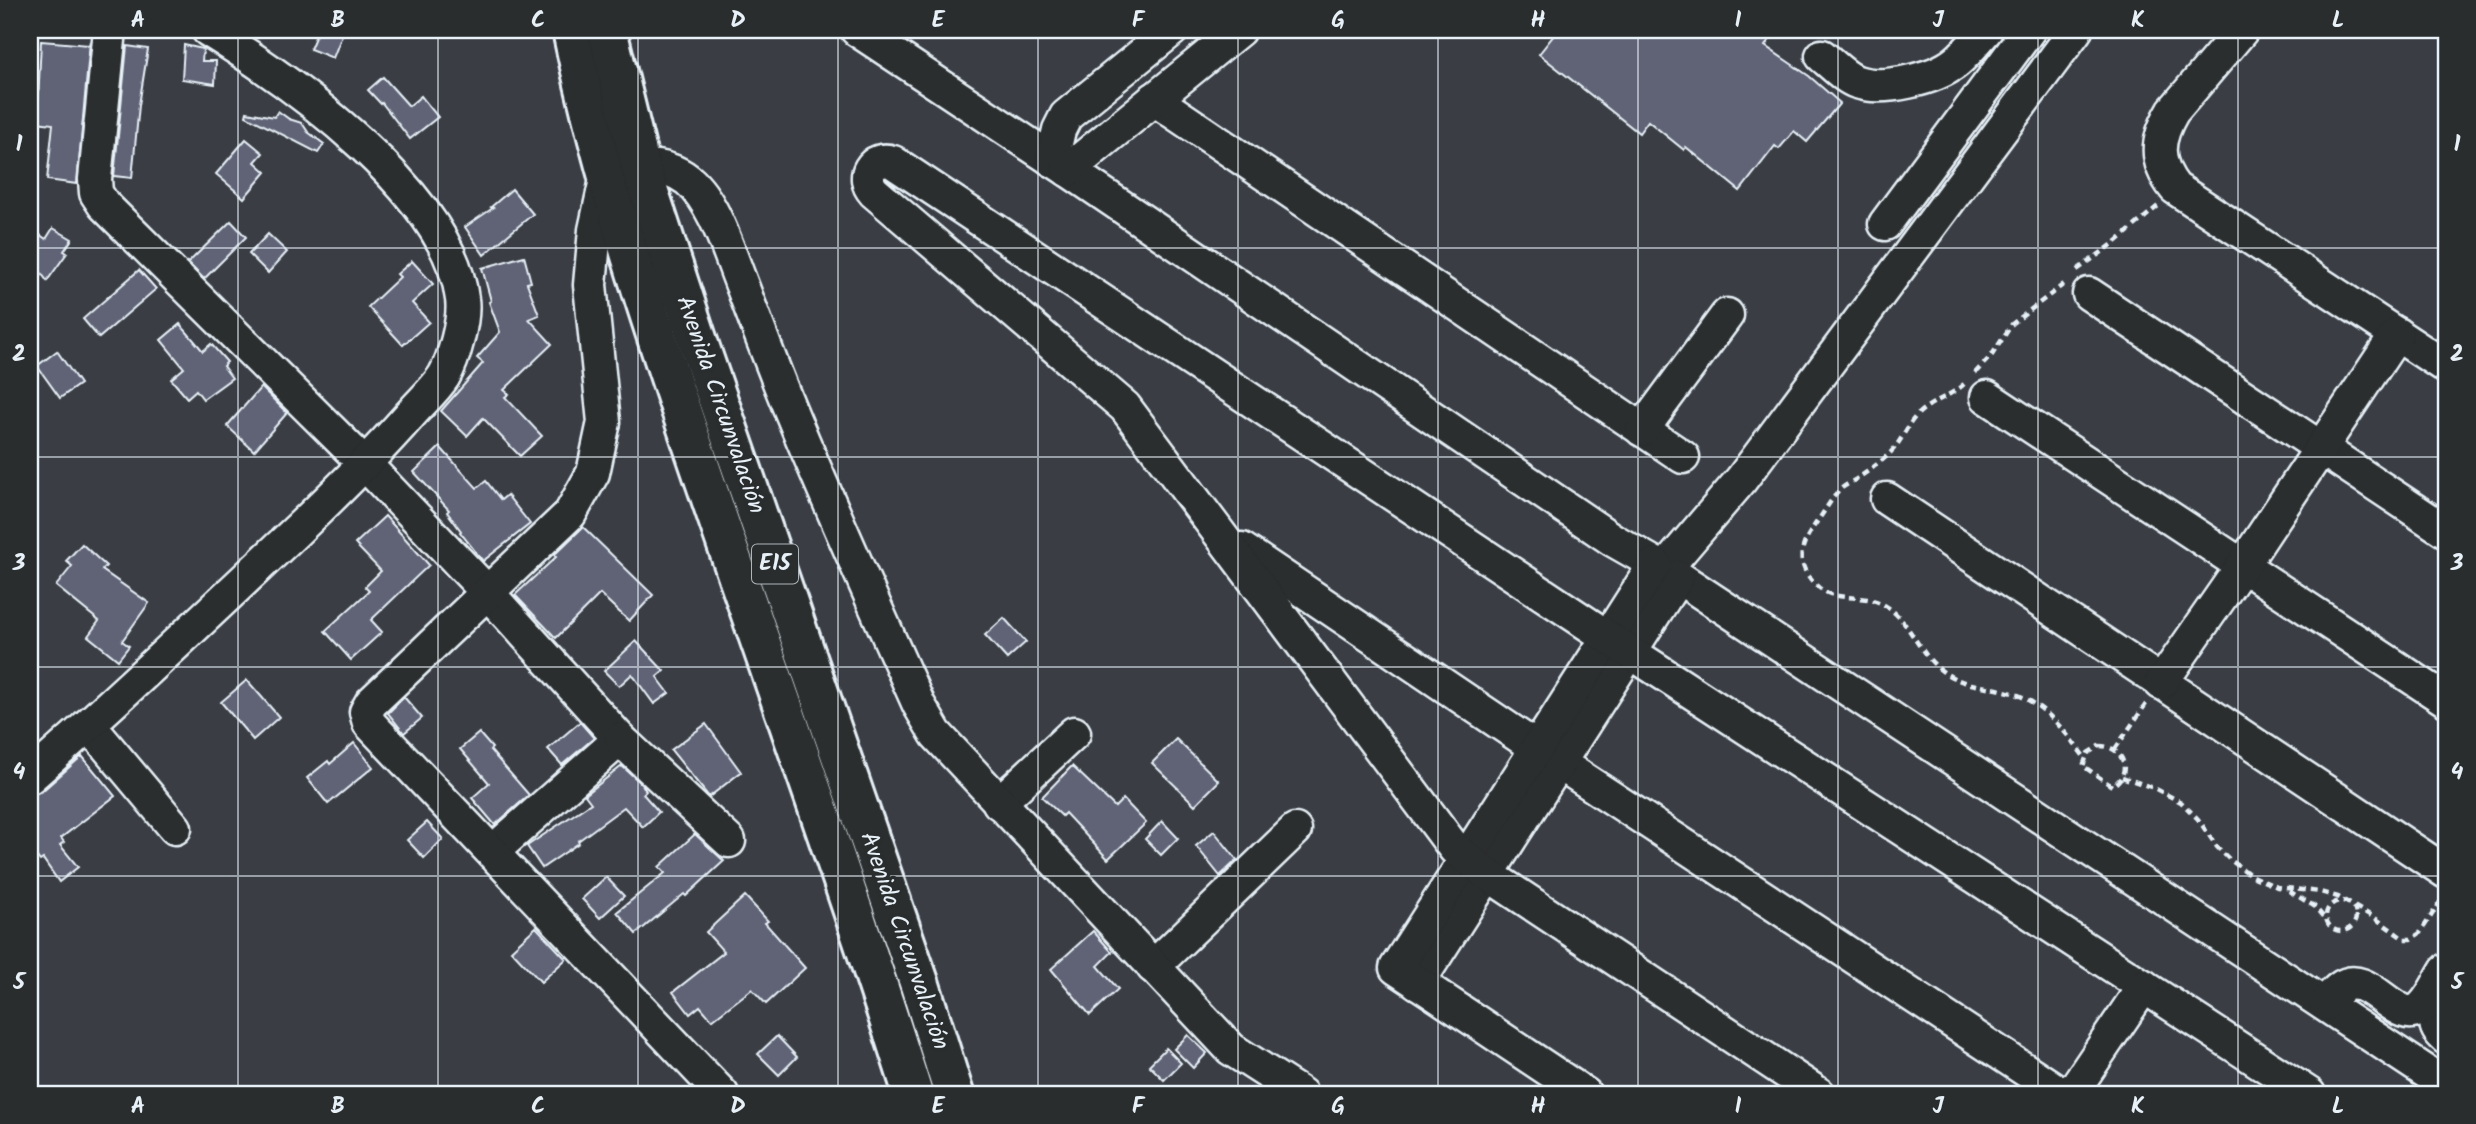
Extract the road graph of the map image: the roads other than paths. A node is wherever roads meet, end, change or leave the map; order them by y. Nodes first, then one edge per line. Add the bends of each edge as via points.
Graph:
1 (110, 30) edge
2 (208, 30) edge
3 (572, 30) edge
4 (607, 30) edge
5 (857, 30) edge
6 (1172, 30) edge
7 (1238, 30) edge
8 (1986, 30) edge
9 (2029, 30) edge
10 (2076, 30) edge
11 (2242, 30) edge
12 (1822, 56) dead end
13 (1154, 99) junction
14 (1060, 165) junction
15 (624, 170) junction
16 (1885, 224) dead end
17 (2076, 282) road end
18 (1727, 315) dead end
19 (2397, 334) junction
20 (2446, 367) edge
21 (1975, 385) road end
22 (1642, 430) junction
23 (2320, 447) junction
24 (1683, 457) dead end
25 (366, 466) junction
26 (1887, 499) dead end
27 (2446, 531) edge
28 (1223, 536) junction
29 (2243, 565) junction
30 (1666, 570) junction
31 (488, 592) junction
32 (1620, 645) junction
33 (2161, 683) junction
34 (2446, 700) edge
35 (89, 725) junction
36 (1074, 733) dead end
37 (621, 739) junction
38 (1548, 756) junction
39 (30, 777) edge
40 (999, 803) junction
41 (175, 828) dead end
42 (1295, 830) dead end
43 (729, 841) dead end
44 (492, 852) junction
45 (1477, 867) junction
46 (2446, 872) edge
47 (1153, 967) junction
48 (2446, 970) edge
49 (2144, 986) junction
50 (2446, 1002) edge
51 (2325, 1004) junction
52 (2446, 1038) edge
53 (2446, 1085) edge
54 (722, 1094) edge
55 (913, 1094) edge
56 (954, 1094) edge
57 (1301, 1094) edge
58 (1585, 1094) edge
59 (1819, 1094) edge
60 (2063, 1094) edge
61 (2071, 1094) edge
62 (2309, 1094) edge

1 - 25 street via 96,193
2 - 25 street via 300,92 365,146 421,209 452,258 463,301 457,341 444,376
3 - 15 highway, Avenida Circunvalación / E15
4 - 15 highway, Avenida Circunvalación / E15
5 - 14 street
6 - 14 street via 1066,116 1059,130
7 - 13 street
8 - 12 street via 1956,62 1932,76 1900,82 1855,82
9 - 16 street
10 - 30 street via 1741,480
11 - 19 street via 2165,126 2160,153 2167,177 2175,188
13 - 14 street
13 - 22 street
14 - 30 street via 1612,540
15 - 31 street via 595,230 590,285 604,422 593,472 570,514
15 - 40 street via 666,169 704,197 806,449 923,712 936,734
15 - 55 highway, Avenida Circunvalación / E15 via 623,236
15 - 56 highway, Avenida Circunvalación / E15 via 700,348
17 - 23 street
18 - 22 street
19 - 20 street
19 - 23 street
21 - 29 street
22 - 24 street
23 - 27 street
23 - 29 street
25 - 31 street
25 - 35 street
26 - 33 street
28 - 32 street via 1125,407 874,192 867,183 871,166 882,160 893,162
28 - 38 street
28 - 45 street via 1455,849
29 - 33 street
29 - 34 street
30 - 32 street
30 - 51 street
31 - 37 street
31 - 44 street via 370,703 366,712 369,723
32 - 38 street
32 - 49 street
33 - 46 street
35 - 39 street
35 - 41 street
36 - 40 street
37 - 43 street
37 - 44 street
38 - 45 street
38 - 60 street
40 - 47 street
42 - 47 street
44 - 54 street
45 - 58 street via 1418,983
45 - 59 street
47 - 57 street via 1231,1049
48 - 51 street via 2422,1007 2412,1012 2401,1010 2360,983 2340,988
49 - 61 street
49 - 62 street
50 - 52 street via 2435,1024
51 - 53 street

